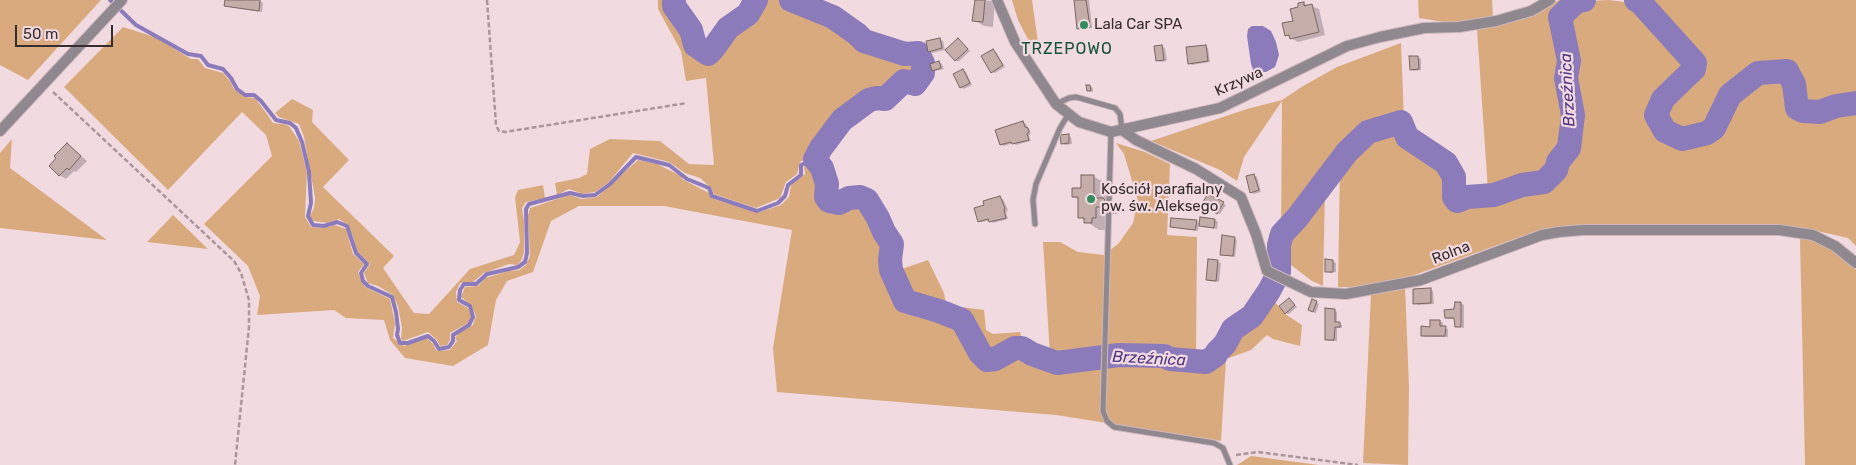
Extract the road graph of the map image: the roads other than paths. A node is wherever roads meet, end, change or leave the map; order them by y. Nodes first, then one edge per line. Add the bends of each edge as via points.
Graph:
1 (122, 0) edge
2 (997, 0) edge
3 (1550, 0) edge
4 (1056, 104) junction
5 (1068, 115) junction
6 (0, 130) edge
7 (1116, 131) junction
8 (1034, 224) dead end
9 (1856, 263) edge
10 (1230, 465) edge

1 - 6 street
2 - 4 street via 1015,42
3 - 7 street, Krzywa via 1531,11 1496,21 1424,28 1347,46 1220,108
4 - 5 street
4 - 7 lane via 1076,97 1115,108 1120,114
5 - 7 street via 1079,122
5 - 8 lane via 1036,184
7 - 9 street, Rolna via 1196,168 1241,197 1267,271 1310,292 1346,294 1421,280 1542,235 1582,230 1779,230 1813,236 1835,246
7 - 10 lane via 1103,411 1114,427 1214,443 1223,448

